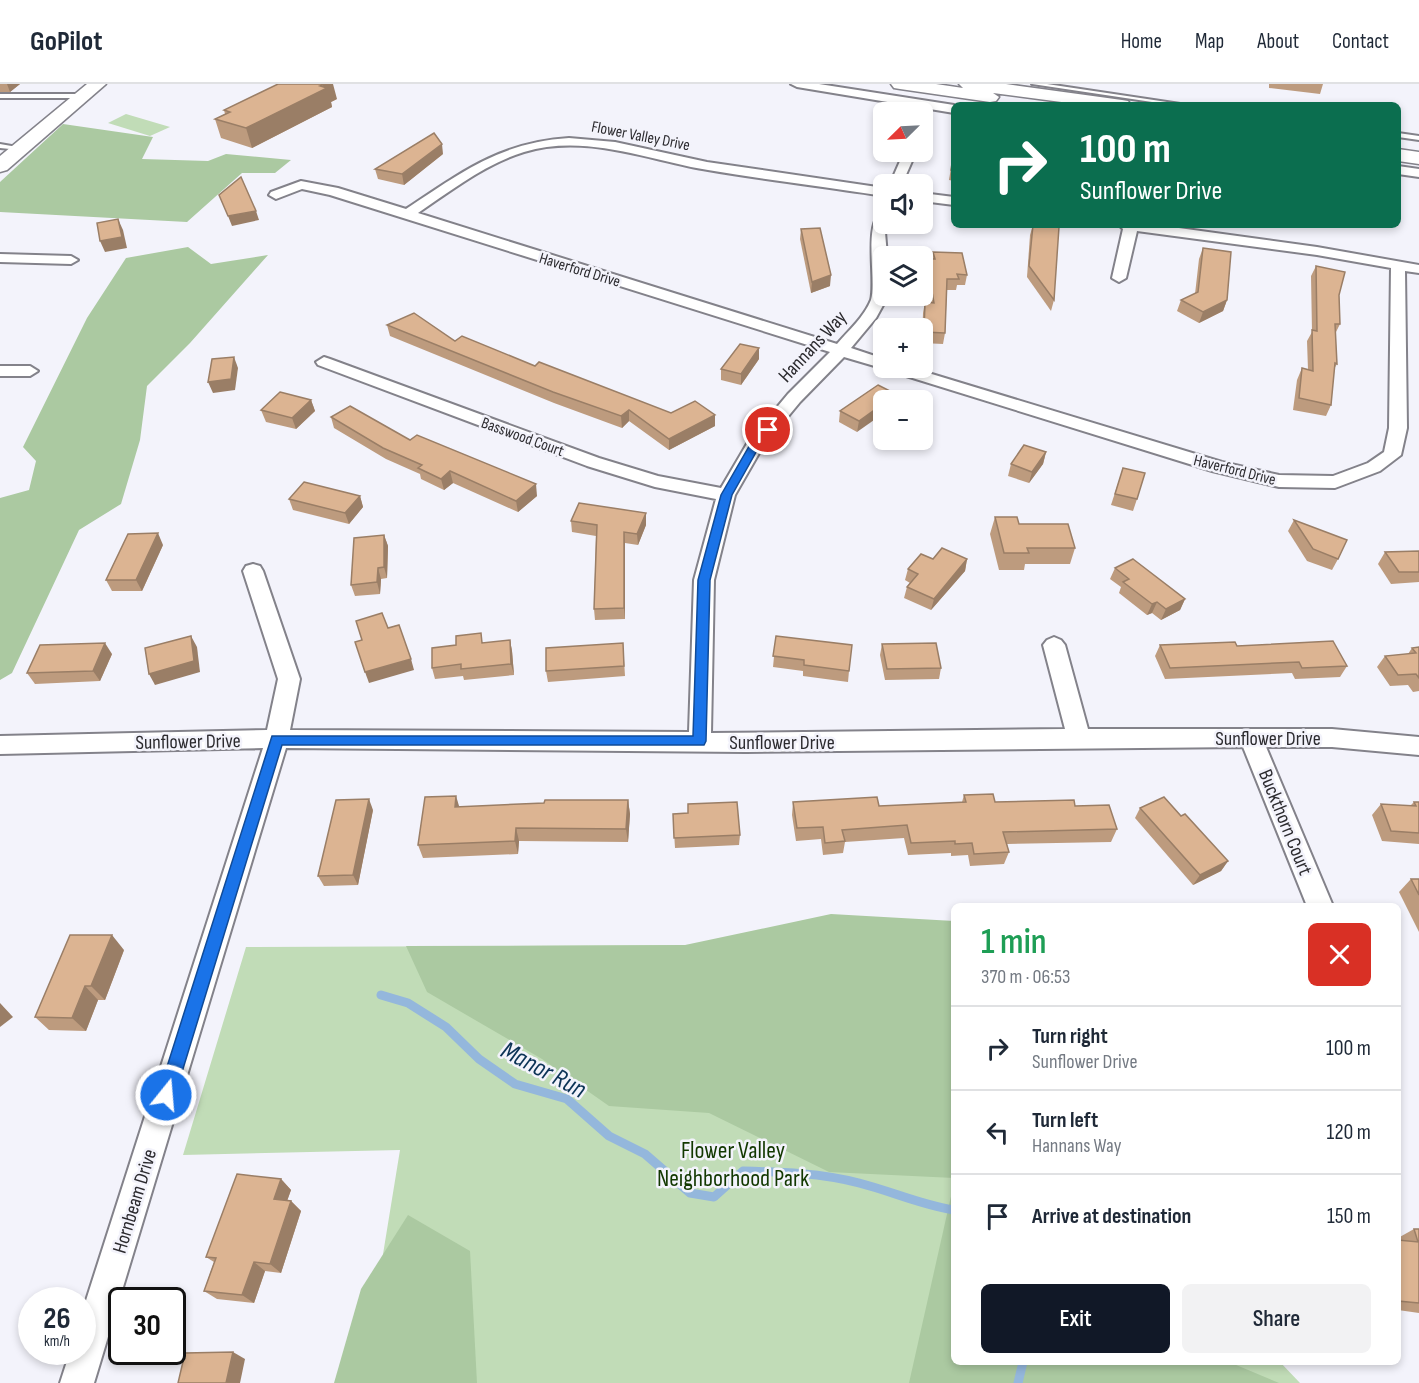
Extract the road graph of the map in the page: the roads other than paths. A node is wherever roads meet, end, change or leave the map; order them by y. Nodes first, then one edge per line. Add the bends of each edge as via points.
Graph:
1 (97, 84) edge
2 (797, 84) edge
3 (900, 84) edge
4 (968, 84) edge
5 (1035, 84) edge
6 (935, 93) edge
7 (0, 96) edge
8 (82, 96) junction
9 (1018, 102) edge
10 (1100, 102) edge
11 (1163, 102) edge
12 (951, 106) edge
13 (1401, 135) edge
14 (1419, 138) edge
15 (1401, 143) edge
16 (0, 146) edge
17 (1419, 146) edge
18 (20, 148) junction
19 (1401, 155) edge
20 (1419, 158) edge
21 (0, 166) edge
22 (1401, 170) edge
23 (1419, 173) edge
24 (873, 190) edge
25 (276, 195) dead end
26 (933, 198) edge
27 (951, 201) edge
28 (408, 214) junction
29 (1131, 228) edge
30 (1146, 228) edge
31 (878, 234) edge
32 (0, 258) edge
33 (71, 260) dead end
34 (1398, 266) junction
35 (1419, 269) edge
36 (1119, 278) dead end
37 (841, 350) junction
38 (873, 360) edge
39 (324, 363) dead end
40 (0, 371) edge
41 (30, 371) dead end
42 (929, 378) edge
43 (726, 495) junction
44 (253, 571) dead end
45 (1054, 645) dead end
46 (1079, 738) junction
47 (1251, 738) junction
48 (277, 739) junction
49 (699, 741) junction
50 (0, 746) edge
51 (1419, 746) edge
52 (1319, 903) edge
53 (77, 1383) edge

1 - 8 main road
2 - 6 street
3 - 6 main road
4 - 10 main road
5 - 11 lane
6 - 9 main road
6 - 12 street
7 - 8 lane
8 - 18 main road
13 - 14 lane
15 - 17 main road
16 - 18 lane
18 - 21 main road
19 - 20 main road
22 - 23 street
24 - 28 street, Flower Valley Drive via 705,166 604,143 560,141 523,147 494,158
25 - 28 street, Haverford Drive via 301,185
26 - 27 street
28 - 37 street, Haverford Drive
29 - 36 street
30 - 34 street
31 - 37 street, Hannans Way via 879,298 871,315
32 - 33 street
34 - 35 street
34 - 42 street, Haverford Drive via 1398,428 1392,455 1374,467 1335,482 1279,482 1218,467
37 - 38 street, Haverford Drive
37 - 43 street, Hannans Way via 754,446
39 - 43 street, Basswood Court via 593,462 655,481
40 - 41 street
43 - 49 street, Hannans Way via 704,580
44 - 48 street, Hornbeam Drive via 289,679
45 - 46 street
46 - 47 street, Sunflower Drive
46 - 49 street, Sunflower Drive
47 - 51 street, Sunflower Drive via 1332,738
47 - 52 street, Buckthorn Court
48 - 49 street, Sunflower Drive
48 - 50 street, Sunflower Drive
48 - 53 street, Hornbeam Drive

